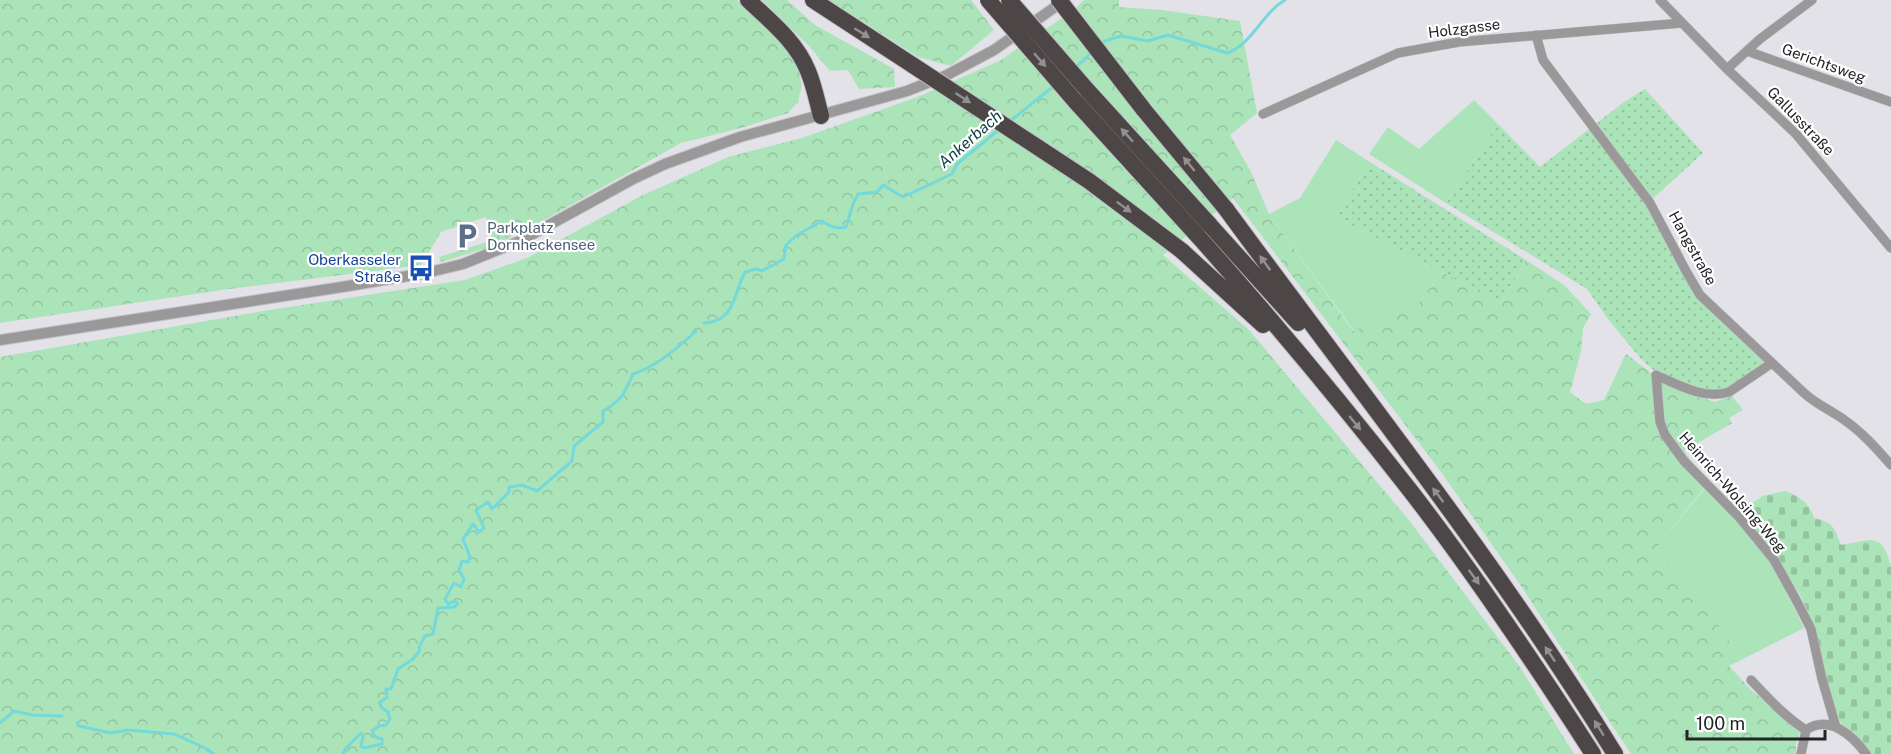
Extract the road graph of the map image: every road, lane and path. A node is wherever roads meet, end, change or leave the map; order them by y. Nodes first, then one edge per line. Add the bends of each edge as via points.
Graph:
1 (748, 0) edge
2 (813, 0) edge
3 (988, 0) edge
4 (1009, 0) edge
5 (1059, 0) edge
6 (1065, 0) edge
7 (1660, 0) edge
8 (1812, 0) edge
9 (1682, 23) junction
10 (1536, 35) junction
11 (1747, 51) junction
12 (1727, 69) junction
13 (1891, 102) edge
14 (1263, 114) dead end
15 (821, 116) junction
16 (1203, 229) junction
17 (1891, 248) edge
18 (0, 340) edge
19 (1772, 363) junction
20 (1318, 377) junction
21 (1362, 395) junction
22 (1891, 465) edge
23 (1751, 680) dead end
24 (1836, 727) junction
25 (1804, 728) junction
26 (1593, 754) edge
27 (1615, 754) edge
28 (1801, 754) edge
29 (1866, 754) edge

1 - 15 highway via 800,54
2 -> 20 highway, bridge via 1089,181 1182,251
3 -> 16 highway, bridge via 1075,101
16 -> 4 highway, bridge
21 -> 5 highway, bridge via 1226,209
6 - 15 street via 993,50 947,75
7 - 9 street, Gallusstraße
8 - 11 street
9 - 10 street, Holzgasse
9 - 12 street, Gallusstraße
10 - 14 street, Holzgasse via 1398,53
10 - 19 street, Hangstraße via 1544,60 1650,203 1700,295
11 - 12 street
11 - 13 street, Gerichtsweg
12 - 17 street, Gallusstraße via 1796,134
15 - 18 street via 740,137 665,164 520,241 443,269
16 - 20 highway
16 - 21 highway
19 - 22 street, Hangstraße via 1815,403 1859,431
19 - 24 street, Heinrich-Wolsing-Weg via 1721,394 1693,390 1656,375 1660,422 1684,461 1774,560 1811,629
20 -> 26 highway via 1459,557
27 -> 21 highway via 1477,547
23 - 25 street via 1778,709
24 - 25 street
24 - 29 street via 1851,736
25 - 28 street

